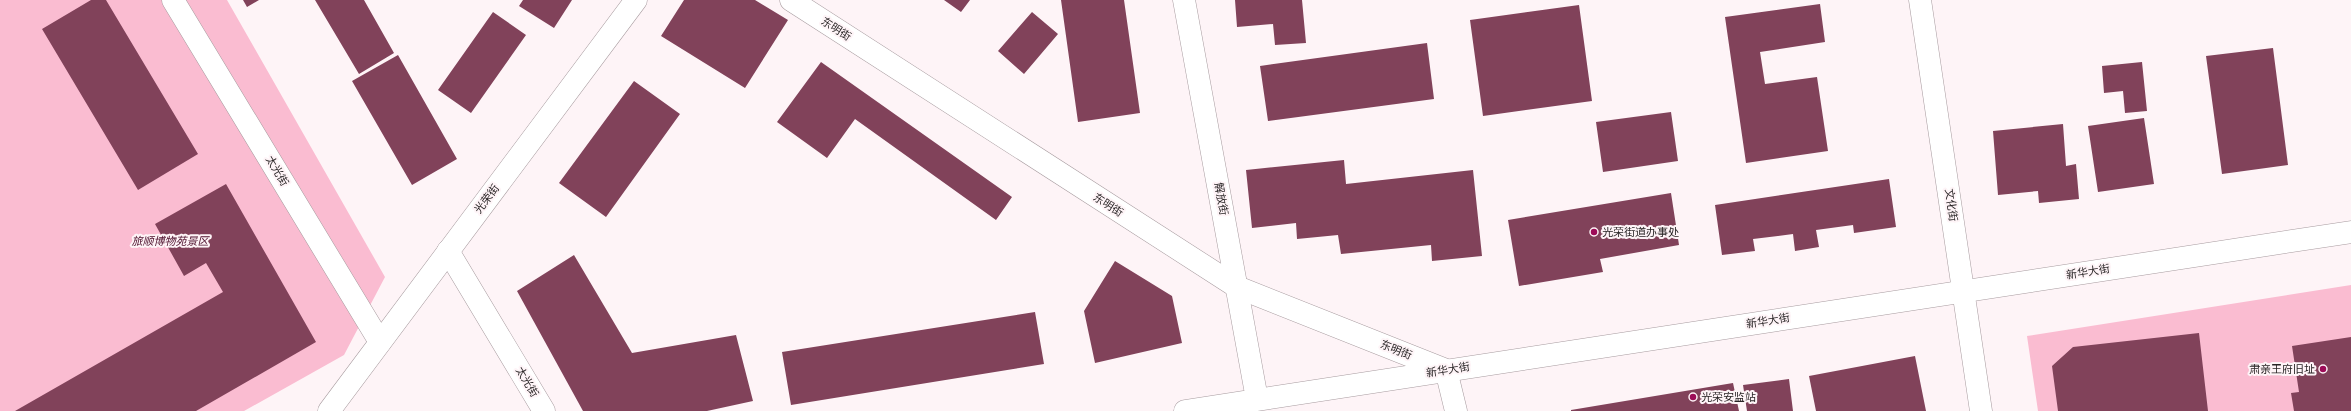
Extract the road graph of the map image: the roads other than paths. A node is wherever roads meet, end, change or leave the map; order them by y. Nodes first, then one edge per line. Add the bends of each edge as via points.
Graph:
1 (173, 0) edge
2 (636, 0) edge
3 (790, 0) edge
4 (1184, 0) edge
5 (1920, 0) edge
6 (2351, 232) edge
7 (448, 251) junction
8 (1236, 287) junction
9 (1964, 292) junction
10 (380, 342) junction
11 (1446, 370) junction
12 (1257, 399) junction
13 (333, 405) edge
14 (316, 411) edge
15 (544, 411) edge
16 (1185, 411) edge
17 (1456, 411) edge
18 (1981, 411) edge

1 - 10 street, 太光街
2 - 7 street, 光荣街
3 - 8 street, 东明街
4 - 8 street, 解放街
5 - 9 street, 文化街
6 - 9 street, 新华大街
7 - 10 street, 光荣街
7 - 15 street, 太光街
8 - 11 street, 东明街
8 - 12 street, 解放街
9 - 11 street, 新华大街
9 - 18 street, 文化街
10 - 13 street, 光荣街
11 - 12 street, 新华大街
11 - 17 street
12 - 16 street, 新华大街
13 - 14 street, 光荣街

